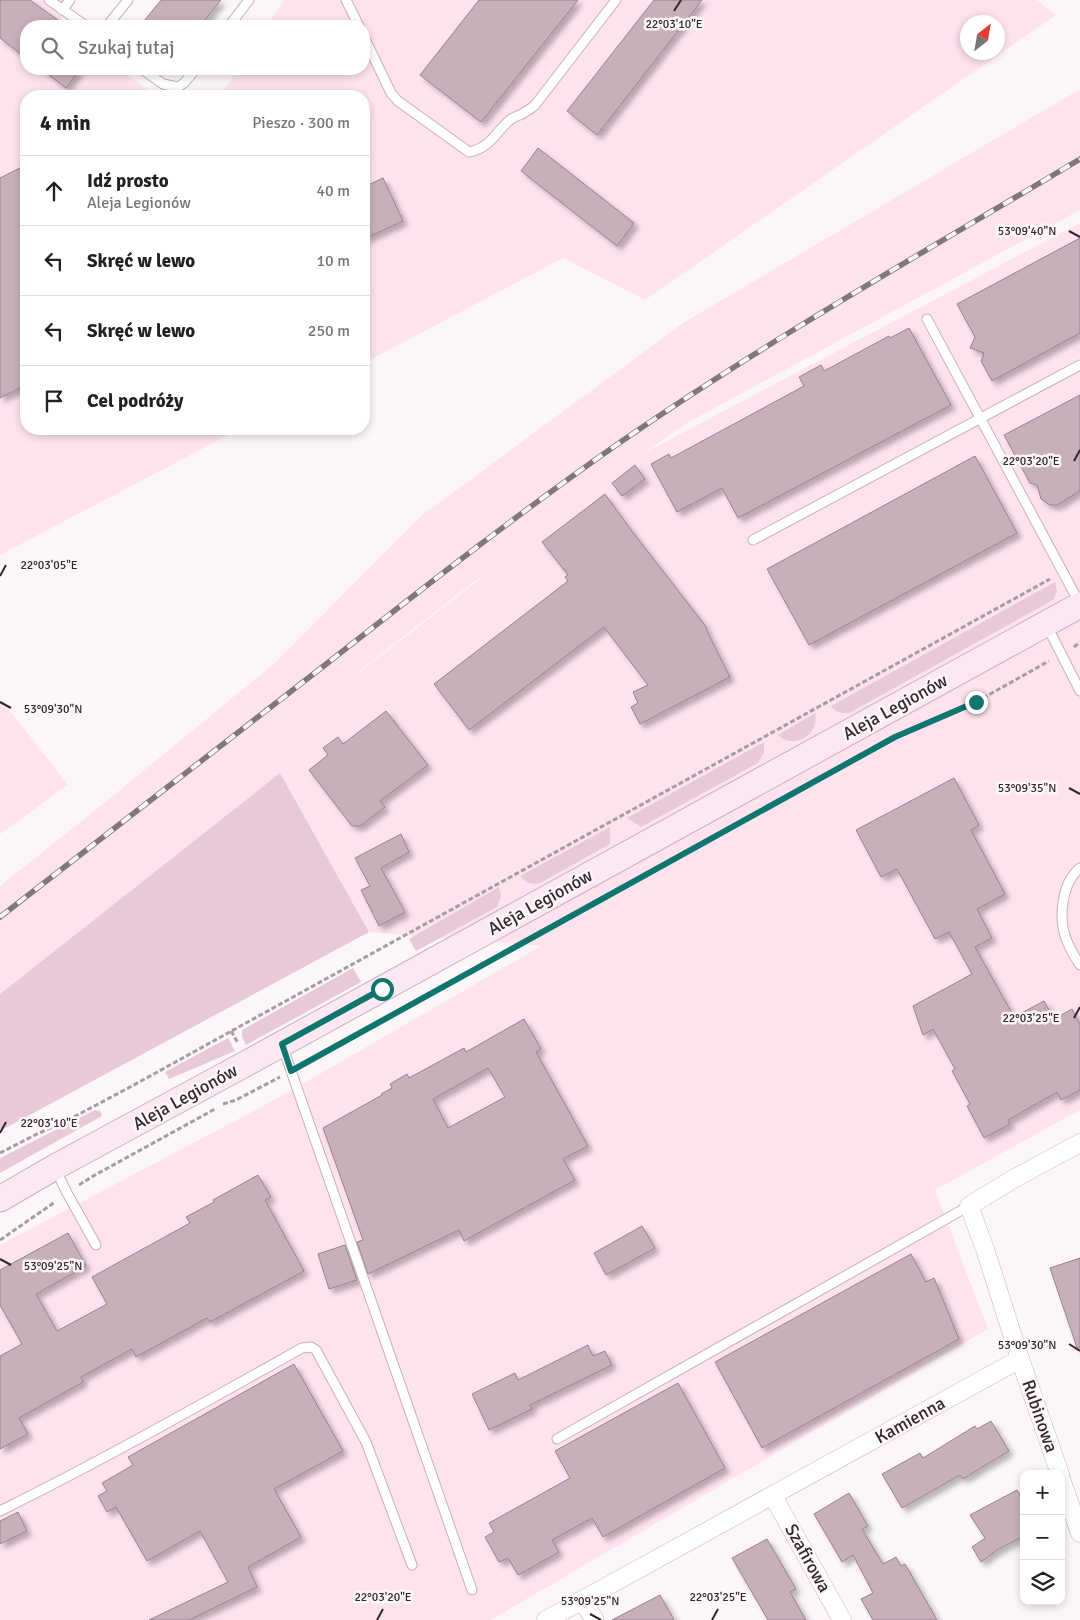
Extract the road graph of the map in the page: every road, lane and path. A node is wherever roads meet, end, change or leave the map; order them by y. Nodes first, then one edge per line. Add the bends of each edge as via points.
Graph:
1 (49, 0) edge
2 (70, 0) edge
3 (128, 0) edge
4 (249, 0) edge
5 (346, 0) edge
6 (616, 0) edge
7 (62, 10) junction
8 (77, 20) edge
9 (112, 20) edge
10 (234, 20) edge
11 (356, 20) edge
12 (370, 49) edge
13 (150, 75) edge
14 (191, 75) edge
15 (927, 319) dead end
16 (1080, 365) edge
17 (980, 418) junction
18 (753, 540) dead end
19 (1062, 572) junction
20 (1080, 605) edge
21 (1046, 624) junction
22 (1080, 642) edge
23 (1061, 655) junction
24 (1080, 690) edge
25 (1080, 868) edge
26 (1080, 965) edge
27 (282, 1044) junction
28 (291, 1071) junction
29 (1080, 1143) edge
30 (0, 1153) edge
31 (55, 1167) junction
32 (67, 1193) junction
33 (0, 1199) edge
34 (969, 1206) junction
35 (0, 1240) edge
36 (96, 1245) dead end
37 (1020, 1359) junction
38 (557, 1439) dead end
39 (1059, 1470) edge
40 (1065, 1490) edge
41 (773, 1496) junction
42 (0, 1511) edge
43 (1080, 1533) edge
44 (412, 1565) dead end
45 (472, 1590) dead end
46 (582, 1600) junction
47 (546, 1620) edge
48 (595, 1620) edge
49 (842, 1620) edge

1 - 7 lane
2 - 7 lane
3 - 9 lane
4 - 10 lane
5 - 11 lane
6 - 12 lane via 535,105 507,122 482,148 468,152 391,93
7 - 8 lane
13 - 14 lane via 162,84 178,87
15 - 17 lane
16 - 17 lane
17 - 18 lane
17 - 19 lane
19 - 20 lane
19 - 30 path via 140,1081
20 - 21 main road, Aleja Legionów
21 - 23 lane
21 - 27 main road, Aleja Legionów
22 - 23 path
23 - 24 lane
23 - 28 path via 976,702 895,737
25 - 26 lane via 1068,882 1063,914 1066,941
27 - 28 lane
27 - 31 main road, Aleja Legionów
28 - 32 path via 224,1104
28 - 45 lane
29 - 34 street
31 - 32 lane
31 - 33 main road, Aleja Legionów
32 - 35 path
32 - 36 lane
34 - 37 street
34 - 38 lane
37 - 39 street, Rubinowa
37 - 41 street, Kamienna
40 - 43 street
41 - 46 street, Kamienna
41 - 49 street, Szafirowa
42 - 44 lane via 149,1435 302,1348 311,1347 316,1350 366,1442
46 - 47 street, Kamienna
46 - 48 street

